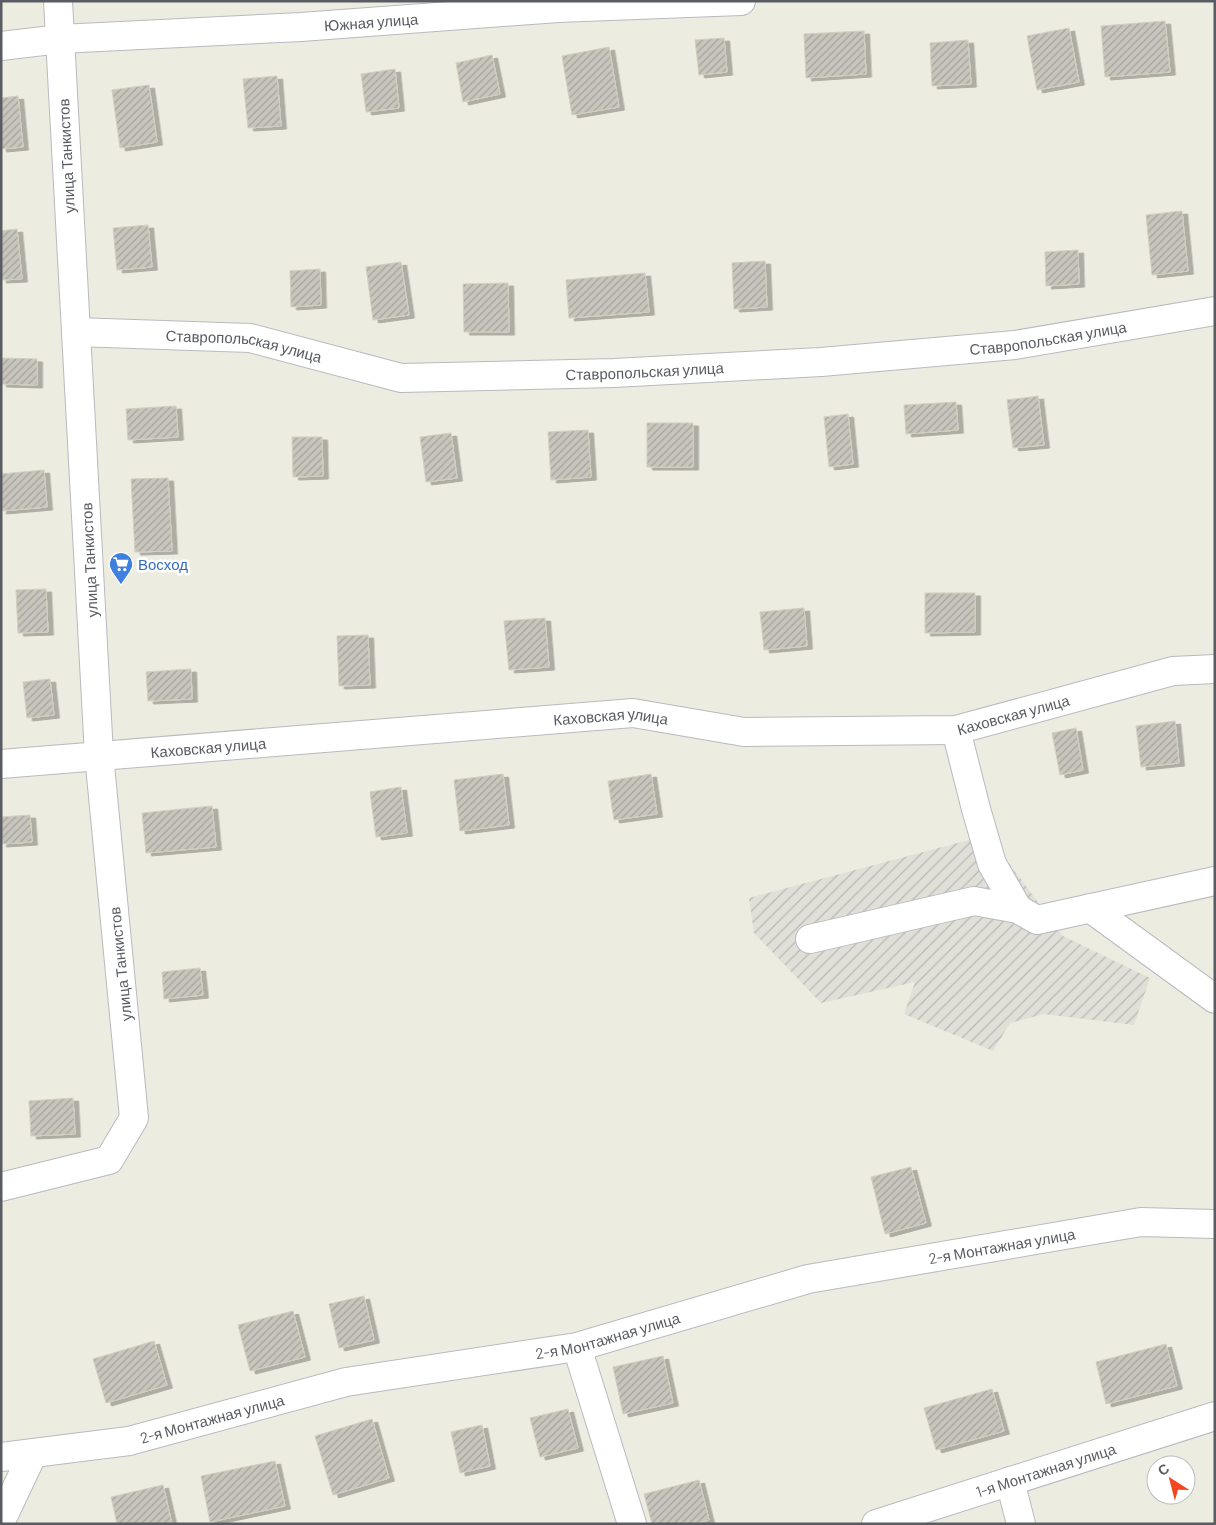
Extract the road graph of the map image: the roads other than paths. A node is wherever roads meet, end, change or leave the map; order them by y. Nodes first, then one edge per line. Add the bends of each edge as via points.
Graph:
1 (58, 1) edge
2 (741, 1) edge
3 (60, 39) junction
4 (1, 46) edge
5 (1215, 311) edge
6 (76, 332) junction
7 (1215, 668) edge
8 (956, 730) junction
9 (100, 755) junction
10 (1, 764) edge
11 (1215, 881) edge
12 (1090, 908) junction
13 (1018, 909) junction
14 (810, 939) dead end
15 (1215, 998) edge
16 (1, 1187) edge
17 (1215, 1224) edge
18 (577, 1347) junction
19 (1215, 1416) edge
20 (33, 1453) junction
21 (1, 1457) edge
22 (1010, 1481) junction
23 (1, 1521) edge
24 (632, 1524) edge
25 (876, 1524) edge
26 (1021, 1524) edge

1 - 3 street, улица Танкистов
2 - 3 street, Южная улица via 558,8 301,27
3 - 4 street, Южная улица
3 - 6 street, улица Танкистов
5 - 6 street, Ставропольская улица via 1015,345 820,362 614,373 401,378 250,338
6 - 9 street, улица Танкистов
7 - 8 street, Каховская улица via 1173,671
8 - 9 street, Каховская улица via 744,732 633,713
8 - 13 street via 992,864
9 - 10 street, Каховская улица
9 - 16 street, улица Танкистов via 134,1118 109,1160
11 - 12 street
12 - 13 street via 1037,920
12 - 15 street
13 - 14 street via 974,901
17 - 18 street, 2-я Монтажная улица via 1141,1222 808,1279
18 - 20 street, 2-я Монтажная улица via 346,1382 129,1441
18 - 24 street
19 - 22 street, 1-я Монтажная улица
20 - 21 street, 2-я Монтажная улица
20 - 23 street
22 - 25 street, 1-я Монтажная улица
22 - 26 street

